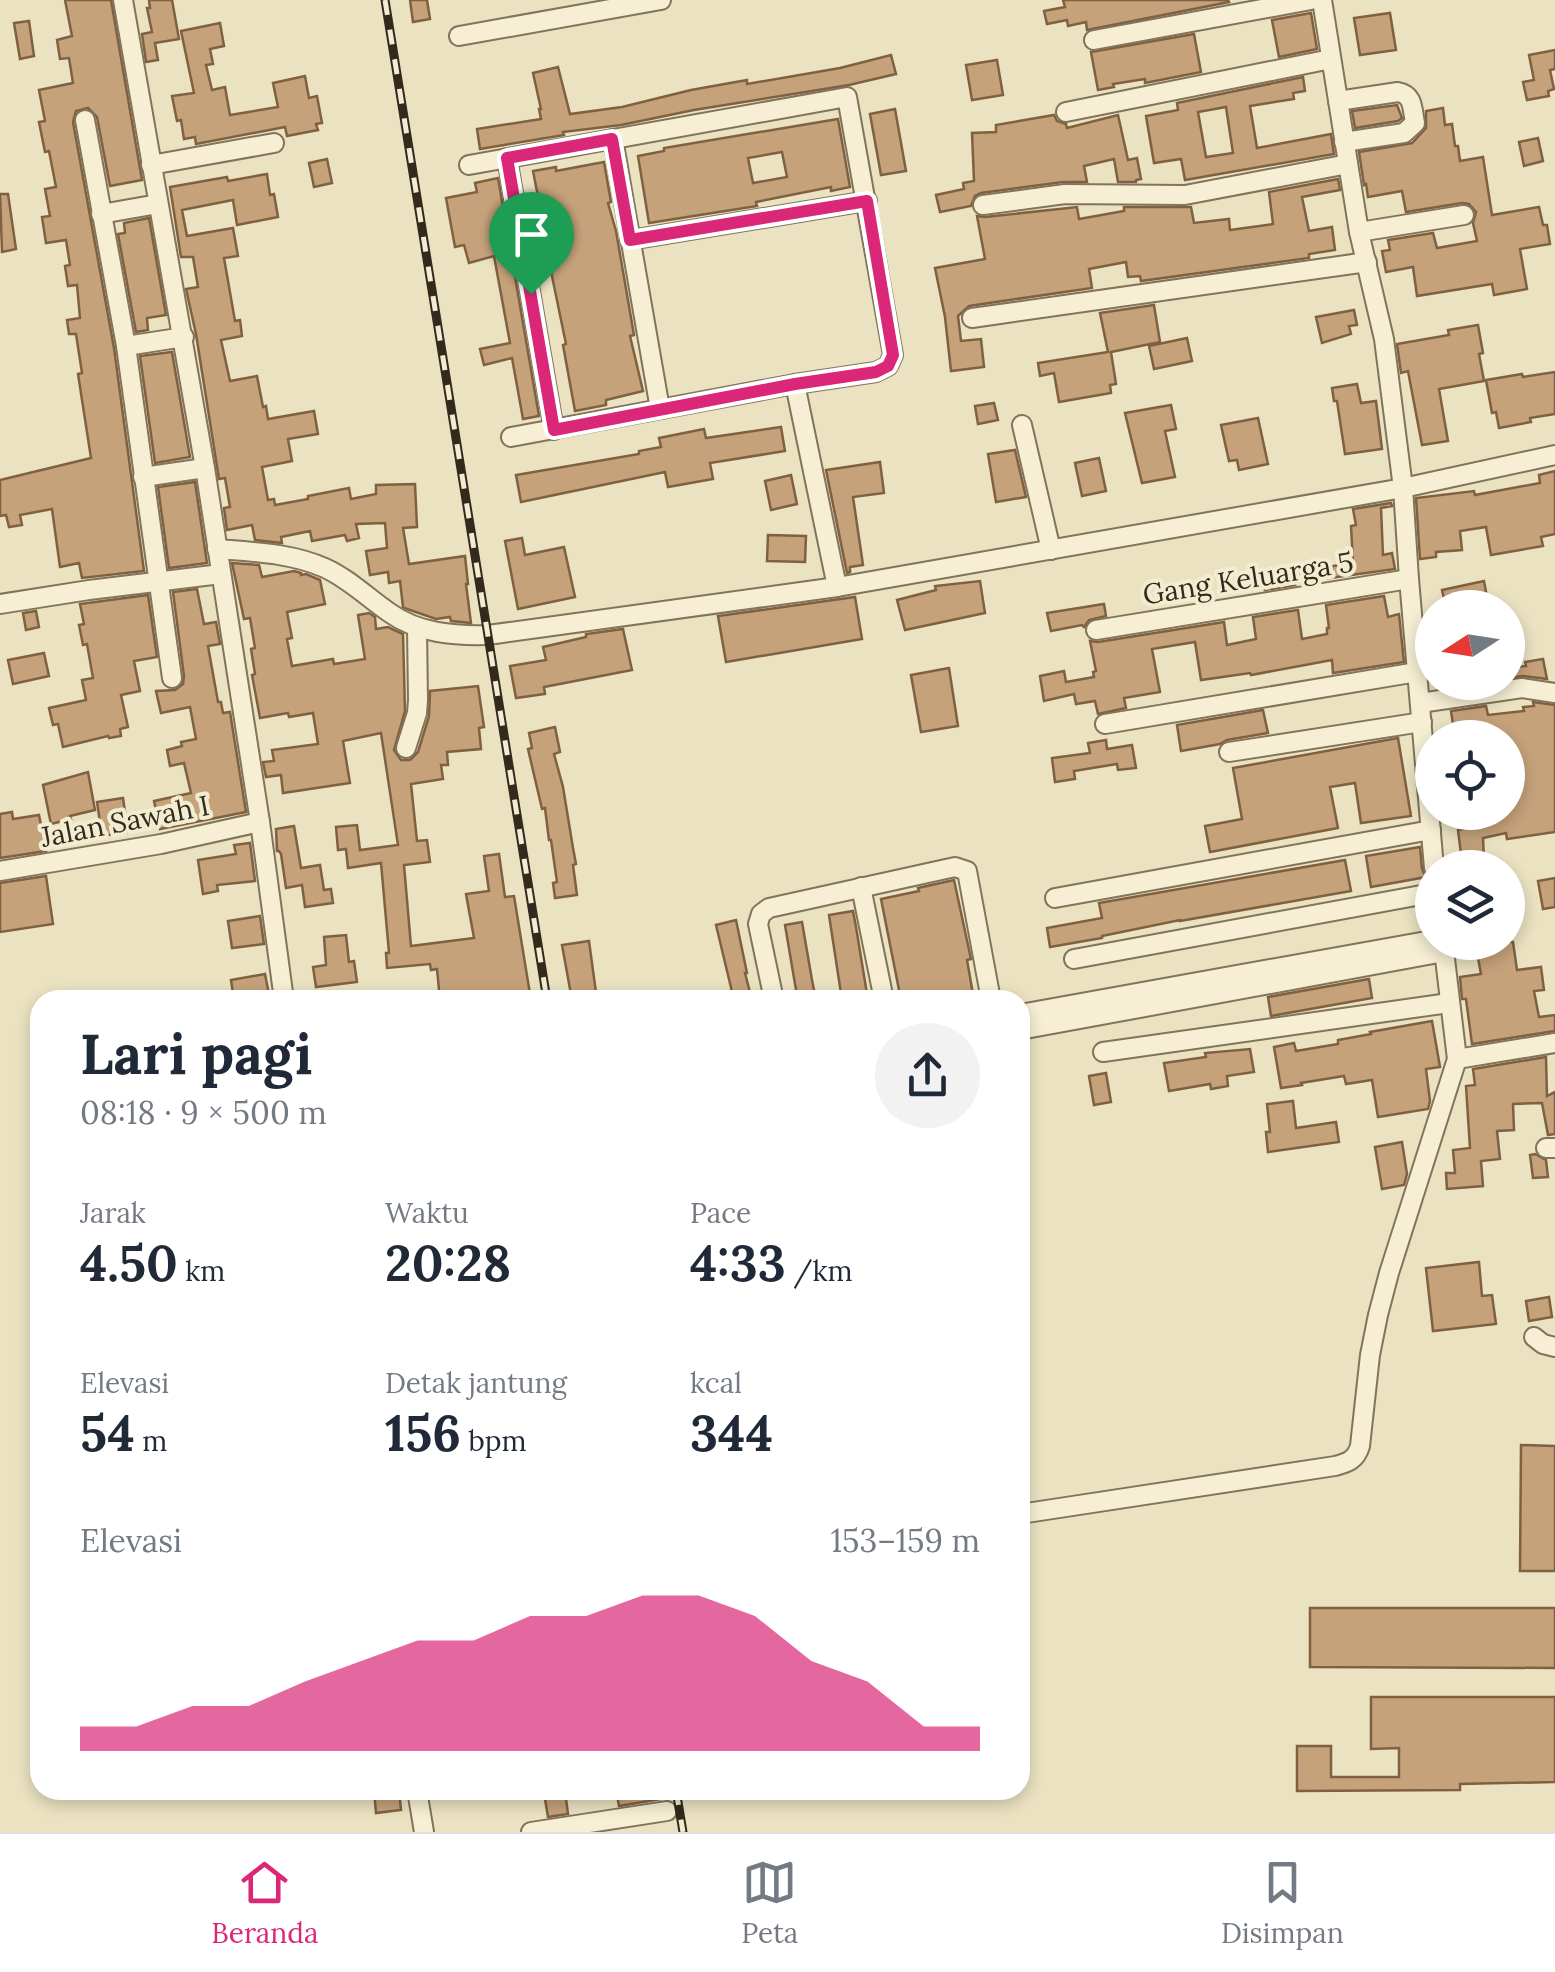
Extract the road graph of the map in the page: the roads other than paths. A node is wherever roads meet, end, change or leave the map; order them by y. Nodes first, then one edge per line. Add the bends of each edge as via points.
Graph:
1 (123, 0) edge
2 (661, 0) edge
3 (1310, 0) edge
4 (1322, 0) edge
5 (459, 36) dead end
6 (1094, 40) dead end
7 (1331, 59) junction
8 (1338, 100) junction
9 (1066, 112) dead end
10 (84, 120) dead end
11 (612, 139) junction
12 (1344, 142) junction
13 (274, 143) dead end
14 (507, 158) junction
15 (469, 164) dead end
16 (1348, 164) junction
17 (151, 166) junction
18 (867, 201) junction
19 (158, 204) junction
20 (983, 205) dead end
21 (101, 214) junction
22 (1464, 214) dead end
23 (1359, 232) junction
24 (630, 240) junction
25 (1367, 262) junction
26 (972, 318) dead end
27 (184, 337) junction
28 (126, 346) junction
29 (795, 384) junction
30 (660, 409) junction
31 (1022, 425) dead end
32 (554, 430) junction
33 (511, 436) dead end
34 (1555, 455) edge
35 (205, 468) junction
36 (143, 477) junction
37 (1403, 488) junction
38 (218, 549) junction
39 (1051, 550) junction
40 (221, 574) junction
41 (1409, 579) junction
42 (160, 581) junction
43 (837, 587) junction
44 (0, 604) edge
45 (416, 628) junction
46 (1096, 630) dead end
47 (1415, 659) edge
48 (1415, 672) edge
49 (172, 678) dead end
50 (1555, 693) edge
51 (1419, 700) edge
52 (1421, 713) junction
53 (1422, 720) edge
54 (1105, 724) dead end
55 (406, 748) dead end
56 (1229, 752) dead end
57 (260, 822) junction
58 (1431, 830) joint
59 (1433, 850) edge
60 (0, 871) edge
61 (861, 888) junction
62 (1415, 895) edge
63 (1055, 898) dead end
64 (1415, 949) edge
65 (1415, 950) edge
66 (1074, 959) dead end
67 (1442, 960) edge
68 (283, 990) edge
69 (772, 990) edge
70 (882, 990) edge
71 (988, 990) edge
72 (1449, 1003) junction
73 (1030, 1012) edge
74 (1030, 1028) edge
75 (1555, 1043) edge
76 (1103, 1052) dead end
77 (1456, 1059) junction
78 (1534, 1337) dead end
79 (1555, 1347) edge
80 (1030, 1512) edge
81 (419, 1800) edge
82 (667, 1811) dead end
83 (424, 1832) edge
84 (530, 1832) edge

1 - 17 street
2 - 5 street
3 - 6 street
4 - 7 street
7 - 8 street
7 - 9 street
8 - 12 street
8 - 12 street via 1406,94 1415,123 1404,133
10 - 21 street
11 - 14 street
11 - 18 street via 847,98
11 - 24 street
12 - 16 street
13 - 17 street
14 - 15 street
14 - 32 street
16 - 20 street via 1184,195 1064,194
16 - 23 street
17 - 19 street
18 - 24 street
18 - 29 street via 892,360 876,372
19 - 21 street
19 - 27 street
21 - 28 street
22 - 23 street
23 - 25 street
24 - 30 street
25 - 26 street
25 - 37 street
27 - 28 street
27 - 35 street
28 - 36 street
29 - 30 street
29 - 43 street
30 - 32 street
31 - 39 street
32 - 33 street
34 - 37 street
35 - 36 street
35 - 38 street
36 - 42 street
37 - 39 street
37 - 41 street
38 - 40 street
38 - 45 street via 325,568
39 - 43 street
40 - 42 street
40 - 57 street
41 - 46 street, Gang Keluarga 5
41 - 47 street
42 - 44 street
42 - 49 street
43 - 45 street via 488,635
45 - 55 street via 418,700
48 - 54 street
50 - 52 street via 1522,688 1470,694
51 - 52 street
52 - 53 street
52 - 56 street
57 - 60 street, Jalan Sawah I
57 - 68 street
58 - 59 street
58 - 63 street
61 - 69 street via 760,914
61 - 70 street
61 - 71 street via 954,867 967,872
62 - 66 street
64 - 73 street
65 - 74 street
67 - 72 street
72 - 76 street
72 - 77 street
75 - 77 street
77 - 80 street via 1378,1315 1354,1458
78 - 79 street
81 - 83 street
82 - 84 street

